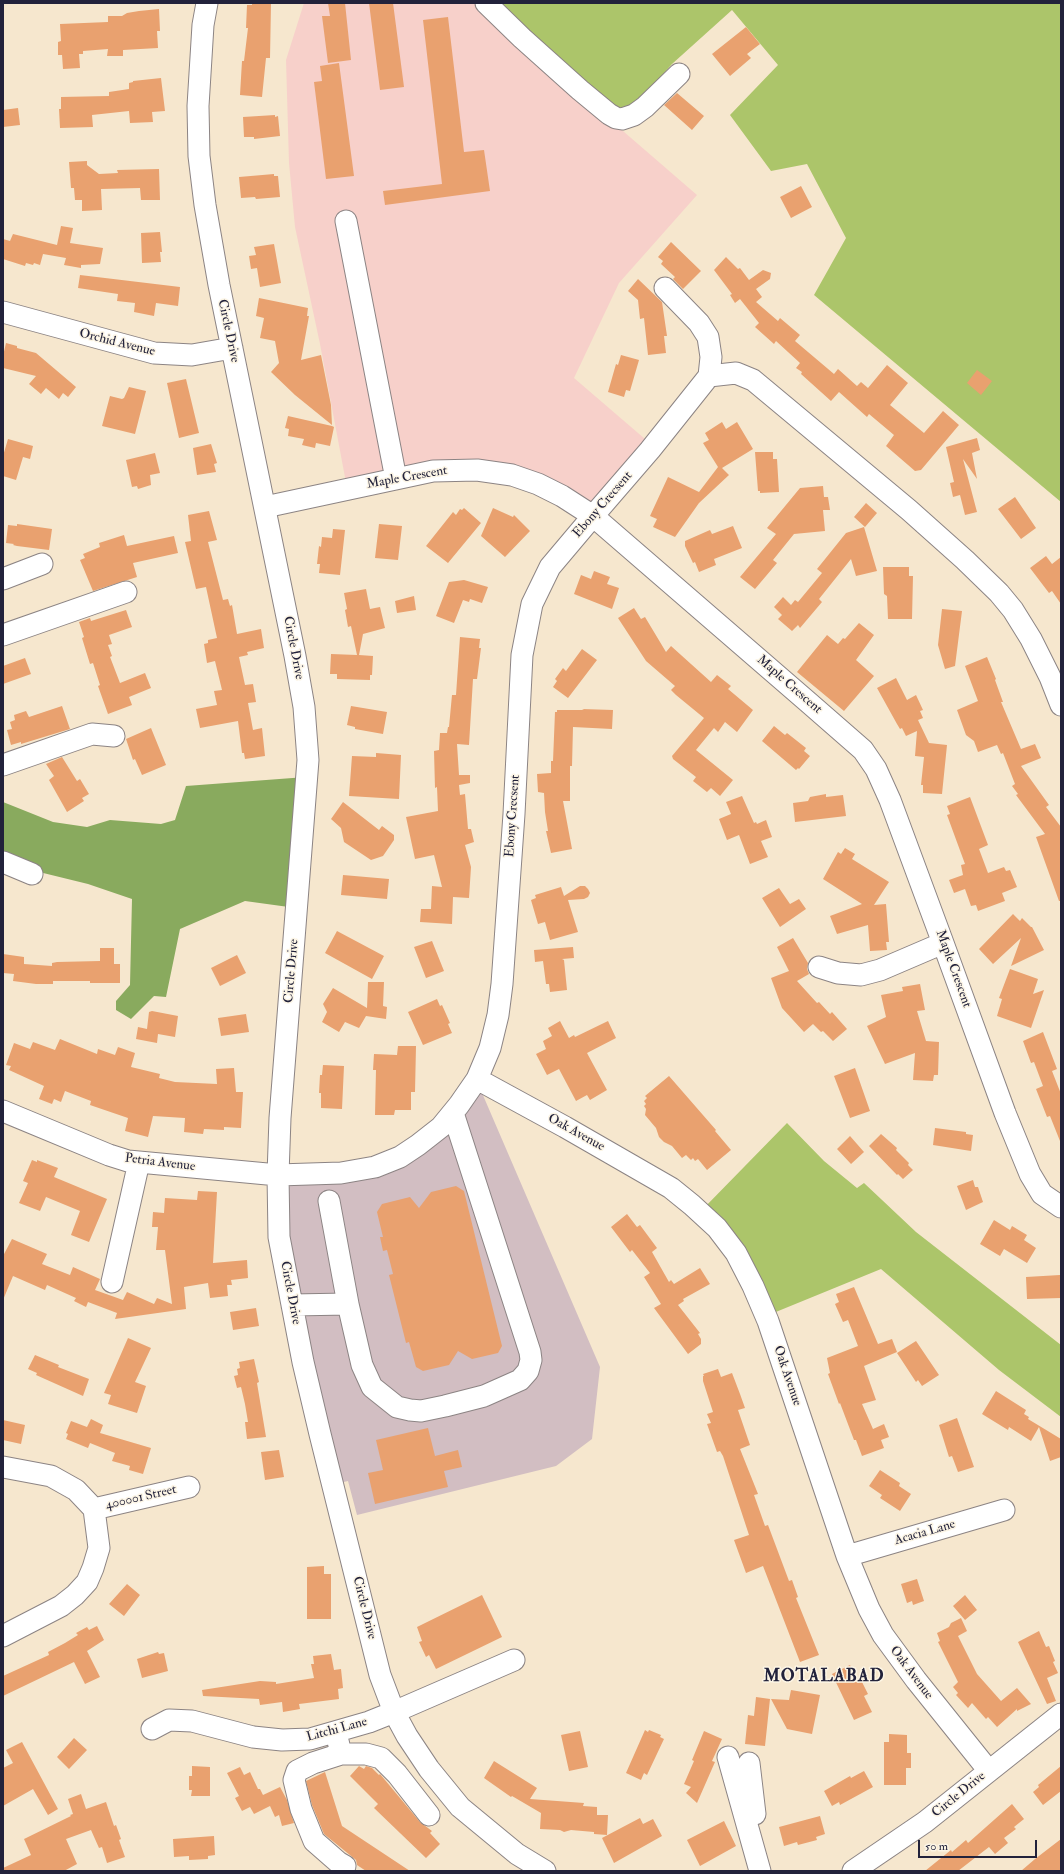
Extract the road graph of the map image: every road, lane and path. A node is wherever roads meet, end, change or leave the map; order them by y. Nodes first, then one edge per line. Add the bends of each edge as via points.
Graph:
1 (207, 3) edge
2 (486, 3) edge
3 (679, 74) dead end
4 (346, 221) dead end
5 (665, 288) dead end
6 (3, 312) edge
7 (232, 348) junction
8 (709, 376) junction
9 (396, 479) junction
10 (265, 507) junction
11 (593, 516) junction
12 (42, 564) dead end
13 (3, 579) edge
14 (126, 592) dead end
15 (3, 635) edge
16 (1061, 705) edge
17 (114, 736) dead end
18 (3, 765) edge
19 (3, 862) edge
20 (32, 874) dead end
21 (943, 943) junction
22 (819, 967) dead end
23 (477, 1079) junction
24 (3, 1111) edge
25 (453, 1113) junction
26 (135, 1162) junction
27 (278, 1175) junction
28 (329, 1201) dead end
29 (1061, 1207) edge
30 (107, 1260) dead end
31 (112, 1282) dead end
32 (348, 1304) junction
33 (292, 1305) junction
34 (3, 1467) edge
35 (189, 1487) dead end
36 (94, 1509) junction
37 (1004, 1510) dead end
38 (847, 1556) junction
39 (3, 1636) edge
40 (514, 1660) dead end
41 (394, 1712) junction
42 (1061, 1714) edge
43 (152, 1729) dead end
44 (336, 1732) junction
45 (341, 1754) junction
46 (728, 1758) dead end
47 (749, 1763) dead end
48 (989, 1771) junction
49 (429, 1814) dead end
50 (345, 1866) dead end
51 (545, 1871) edge
52 (760, 1871) edge
53 (770, 1871) edge
54 (853, 1871) edge

1 - 7 street, Circle Drive via 200,62 200,156 218,285
2 - 3 street via 580,90 616,118 634,115
4 - 9 street
5 - 8 street via 699,323 708,337 711,357
6 - 7 street, Orchid Avenue via 154,353 192,355
7 - 10 street, Circle Drive
8 - 11 street, Ebony Crecsent
8 - 16 street via 736,373 753,380 965,560 1013,610 1032,639
9 - 10 street, Maple Crescent
9 - 11 street, Maple Crescent via 433,471 477,470 512,475 562,496
10 - 27 street, Circle Drive via 304,707 308,760 280,1118
11 - 21 street, Maple Crescent via 863,750 876,769 890,800
11 - 23 street, Ebony Crecsent via 550,567 532,604 528,622 522,655 502,984 490,1048
12 - 13 street
14 - 15 street
17 - 18 street via 92,734
19 - 20 street
21 - 22 street via 861,976
21 - 29 street, Maple Crescent via 1030,1174 1042,1194
23 - 25 street, Ebony Crecsent
23 - 38 street, Oak Avenue via 671,1188 717,1228 736,1253 768,1320
24 - 26 street, Petria Avenue via 103,1152
25 - 27 street, Ebony Crecsent via 442,1127 418,1145 400,1157 375,1167 341,1173
25 - 32 street via 530,1352 528,1371 520,1380 484,1396 421,1411 397,1407 372,1387 362,1365
26 - 27 street, Petria Avenue
26 - 30 street
26 - 31 street
27 - 33 street, Circle Drive via 279,1237
28 - 32 street
32 - 33 street
33 - 41 street, Circle Drive via 303,1362 377,1660
34 - 36 street via 51,1476 76,1490
35 - 36 street, 400001 Street
36 - 39 street via 99,1548 87,1582 61,1606
37 - 38 street, Acacia Lane
38 - 48 street, Oak Avenue via 860,1591 883,1635 934,1704
40 - 41 street, Litchi Lane
41 - 44 street, Litchi Lane
41 - 51 street, Circle Drive via 429,1770 460,1807 517,1854
42 - 48 street, Circle Drive
43 - 44 street, Litchi Lane via 169,1720 192,1721 253,1737 282,1740 310,1739
44 - 45 street
45 - 49 street via 366,1754 381,1758
45 - 50 street via 297,1771 294,1780 301,1809 314,1841
46 - 52 street
47 - 53 street via 754,1806
48 - 54 street, Circle Drive via 925,1822

